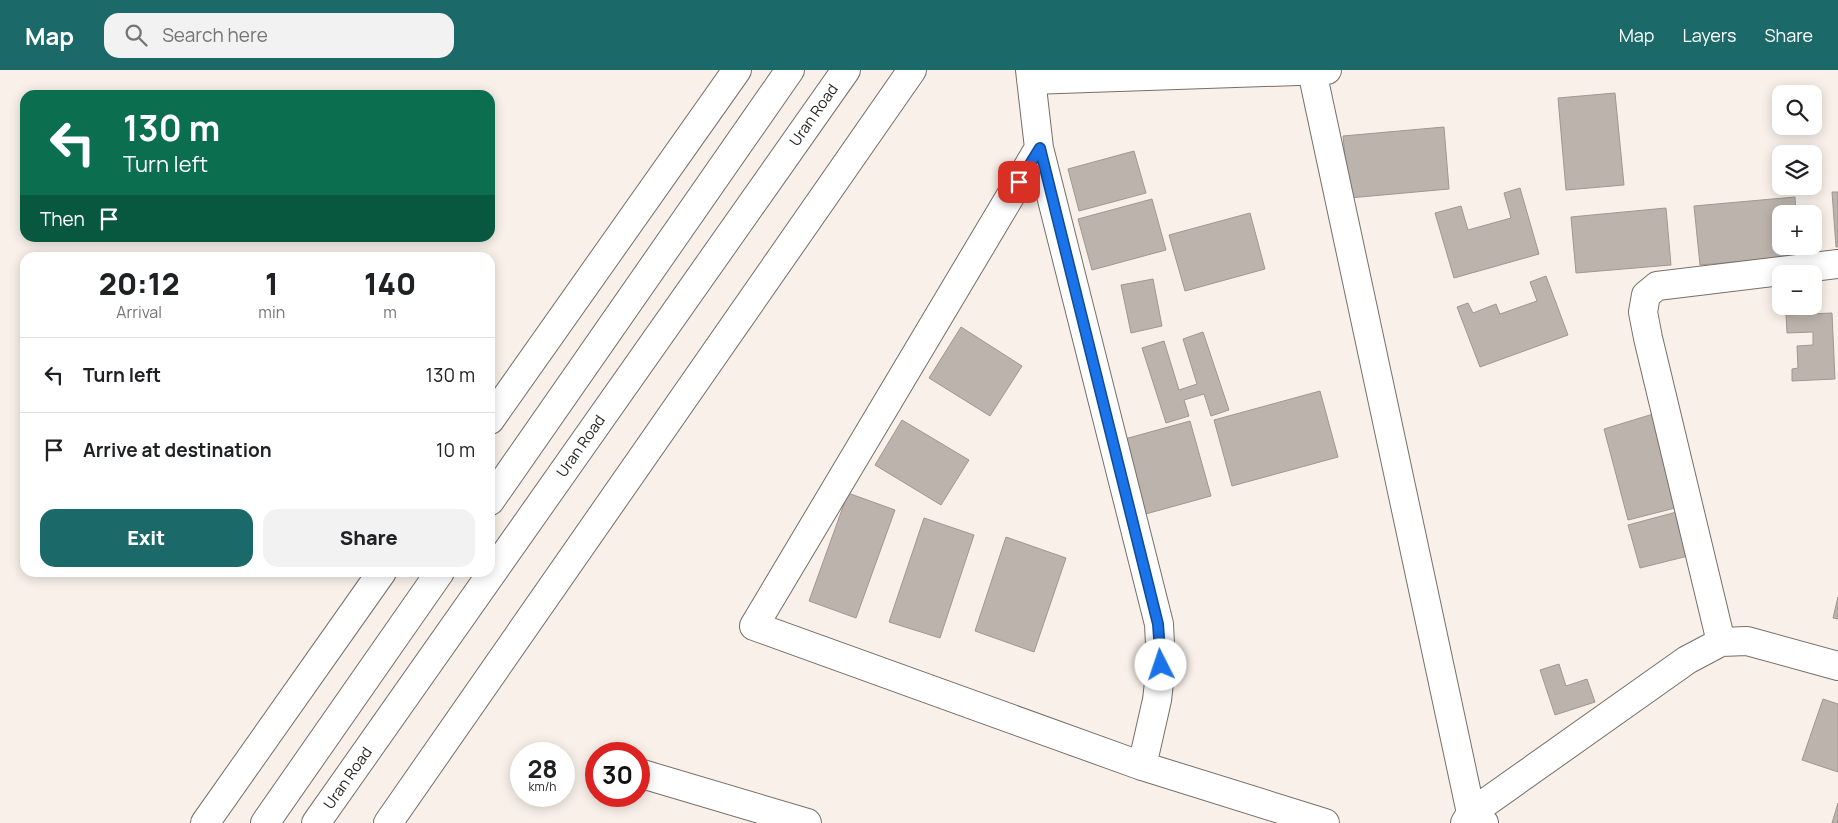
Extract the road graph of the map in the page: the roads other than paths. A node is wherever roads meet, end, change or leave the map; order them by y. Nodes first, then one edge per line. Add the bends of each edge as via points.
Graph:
1 (790, 70) edge
2 (846, 70) edge
3 (912, 70) edge
4 (1320, 71) edge
5 (1031, 75) edge
6 (730, 81) edge
7 (1040, 148) junction
8 (1838, 264) edge
9 (495, 413) edge
10 (495, 494) edge
11 (495, 569) edge
12 (378, 577) edge
13 (437, 577) edge
14 (489, 577) edge
15 (1721, 642) junction
16 (1838, 666) edge
17 (1142, 766) junction
18 (650, 776) edge
19 (1473, 820) edge
20 (205, 823) edge
21 (265, 823) edge
22 (316, 823) edge
23 (388, 823) edge
24 (807, 823) edge
25 (1325, 823) edge

1 - 10 main road
2 - 11 main road, Uran Road
3 - 23 main road
4 - 5 main road
4 - 19 main road
5 - 7 main road
6 - 9 main road
7 - 17 main road via 1158,624 1161,665 1157,700
7 - 17 main road via 754,626
8 - 15 main road via 1657,286 1646,295 1643,312 1648,338
12 - 20 main road
13 - 21 main road
14 - 22 main road, Uran Road
15 - 16 main road via 1747,641
15 - 19 main road via 1687,660
17 - 25 main road
18 - 24 main road

